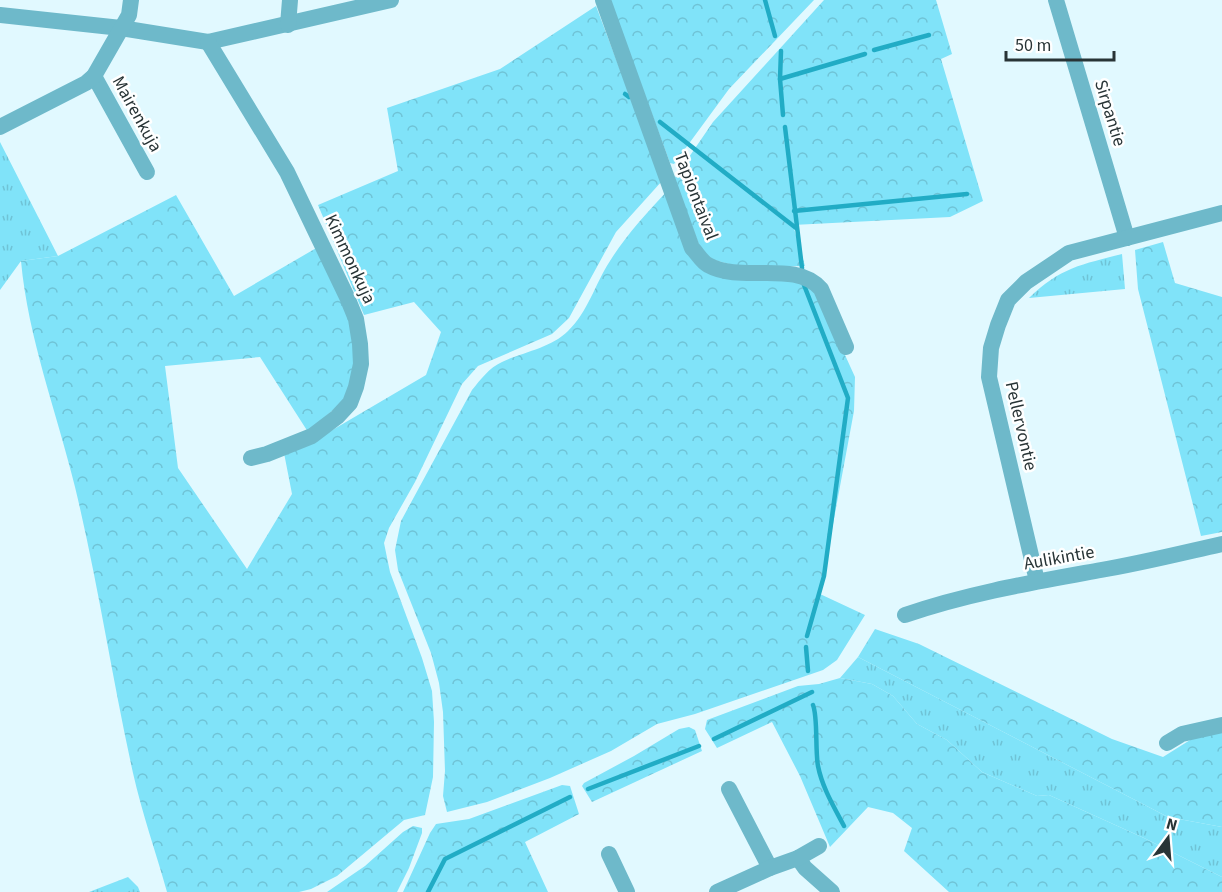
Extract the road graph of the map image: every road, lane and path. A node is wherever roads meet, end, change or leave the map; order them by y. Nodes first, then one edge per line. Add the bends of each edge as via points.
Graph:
1 (130, 0) edge
2 (290, 0) edge
3 (391, 0) edge
4 (603, 0) edge
5 (1056, 0) edge
6 (1, 12) edge
7 (288, 25) junction
8 (121, 28) junction
9 (208, 42) junction
10 (94, 76) junction
11 (0, 127) edge
12 (147, 172) dead end
13 (1222, 213) edge
14 (1127, 238) junction
15 (846, 347) dead end
16 (252, 458) dead end
17 (1222, 544) edge
18 (1037, 580) junction
19 (905, 615) dead end
20 (1222, 725) edge
21 (1167, 743) dead end
22 (729, 789) dead end
23 (819, 846) dead end
24 (609, 854) dead end
25 (798, 858) junction
26 (770, 867) junction
27 (627, 892) edge
28 (717, 892) edge
29 (832, 892) edge

1 - 8 street via 129,15
2 - 7 street
3 - 7 street
4 - 15 street, Tapiontaival via 692,248 706,264 723,271 802,275 814,281
5 - 14 street, Sirpantie
6 - 8 street
7 - 9 street
8 - 9 street
8 - 10 street
9 - 16 street, Kimmonkuja via 288,172 347,297 360,344 357,387 350,403 337,417 312,436
10 - 11 street
10 - 12 street, Mairenkuja
13 - 14 street, Pellervontie
14 - 18 street, Pellervontie via 1069,253 1026,282 1008,300 991,348 989,377
17 - 18 street, Aulikintie
18 - 19 street, Aulikintie
20 - 21 street via 1182,734
22 - 26 street
23 - 25 street
24 - 27 street
25 - 26 street
25 - 29 street
26 - 28 street

